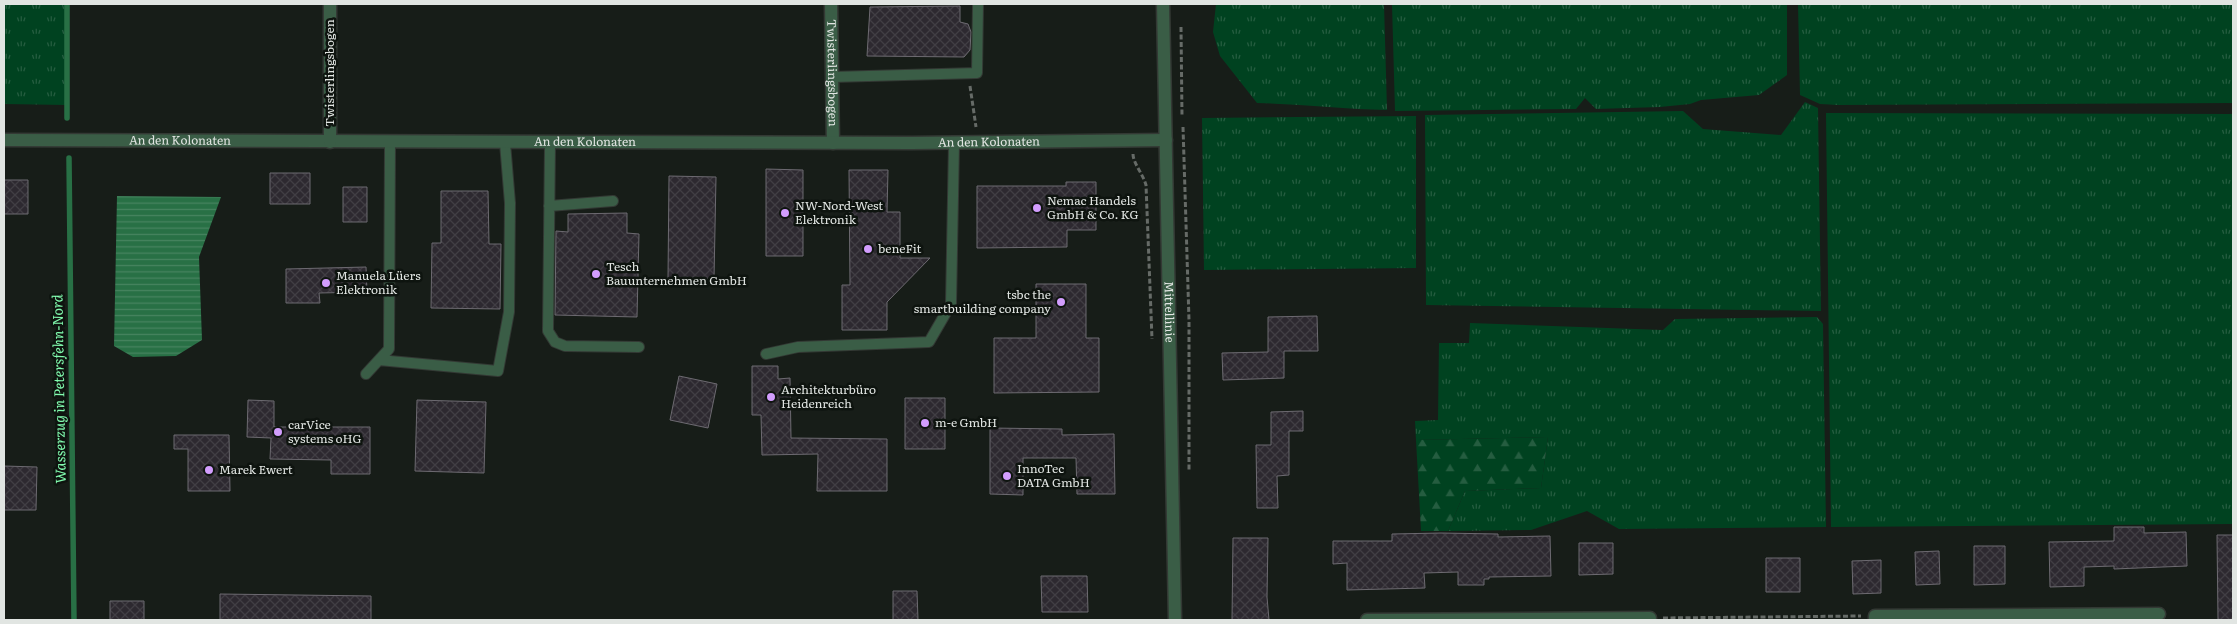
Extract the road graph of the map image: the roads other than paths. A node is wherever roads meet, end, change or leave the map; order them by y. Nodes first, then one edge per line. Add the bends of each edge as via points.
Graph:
1 (330, 4) edge
2 (831, 4) edge
3 (978, 4) edge
4 (1163, 4) edge
5 (832, 77) junction
6 (4, 140) edge
7 (1166, 140) junction
8 (330, 142) junction
9 (390, 142) junction
10 (505, 142) junction
11 (550, 143) junction
12 (833, 143) junction
13 (954, 143) junction
14 (613, 201) dead end
15 (549, 206) junction
16 (639, 347) dead end
17 (766, 354) dead end
18 (379, 360) junction
19 (366, 374) dead end
20 (2159, 614) dead end
21 (1650, 618) road end
22 (1875, 618) edge
23 (1175, 620) edge
24 (1367, 620) edge

1 - 8 street, Twisterlingsbogen
2 - 5 street, Twisterlingsbogen
3 - 5 lane via 977,73
4 - 7 street, Mittellinie
5 - 12 street, Twisterlingsbogen
6 - 8 street, An den Kolonaten
7 - 13 street, An den Kolonaten
7 - 23 street, Mittellinie
8 - 9 street, An den Kolonaten
9 - 10 street, An den Kolonaten
9 - 18 lane via 389,349
10 - 11 street, An den Kolonaten
10 - 18 lane via 510,203 509,312 498,371
11 - 12 street, An den Kolonaten
11 - 15 lane
12 - 13 street, An den Kolonaten
13 - 17 lane via 951,304 929,342 798,347
14 - 15 lane
15 - 16 lane via 548,331 555,342 565,346
18 - 19 lane
20 - 22 street
21 - 24 street

